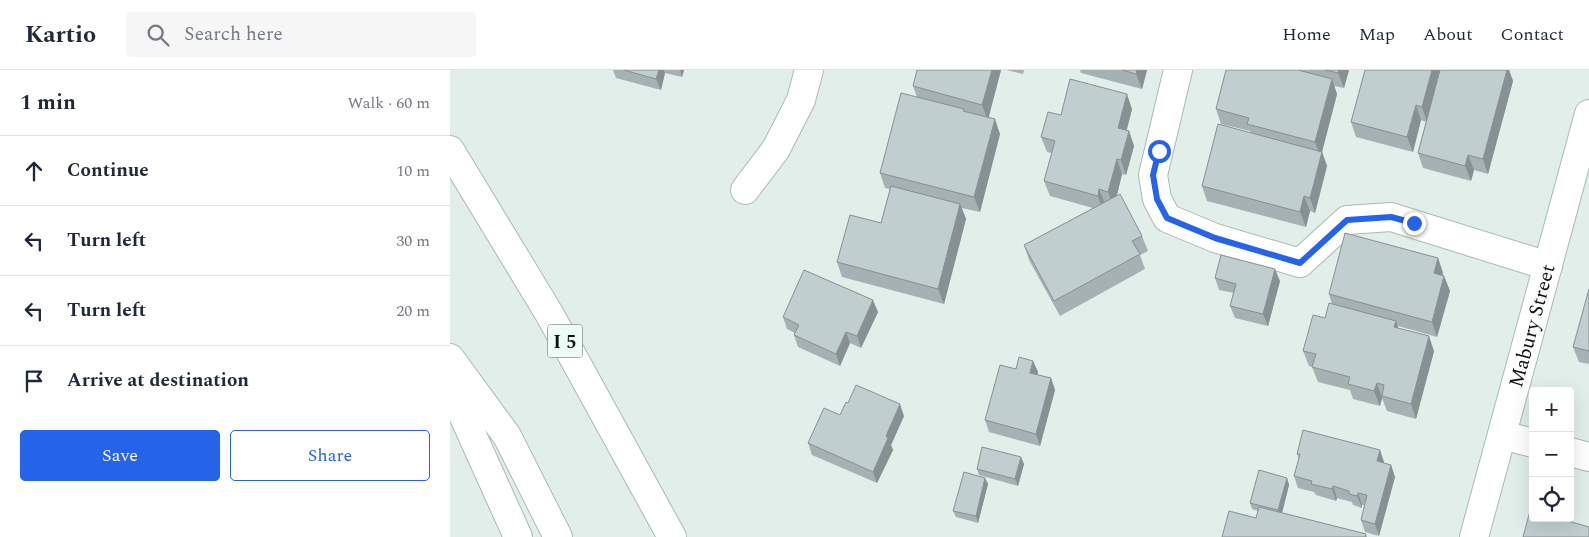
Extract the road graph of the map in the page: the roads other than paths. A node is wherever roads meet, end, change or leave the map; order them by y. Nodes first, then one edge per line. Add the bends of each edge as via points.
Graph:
1 (808, 70) edge
2 (1178, 70) edge
3 (1589, 114) edge
4 (450, 150) edge
5 (745, 190) dead end
6 (1548, 266) junction
7 (450, 358) edge
8 (450, 386) edge
9 (1502, 435) junction
10 (1529, 442) edge
11 (1574, 453) edge
12 (1589, 457) edge
13 (518, 537) edge
14 (558, 537) edge
15 (672, 537) edge
16 (1474, 537) edge

1 - 5 main road via 801,100 776,148
2 - 6 main road via 1153,175 1157,199 1167,218 1215,238 1300,263 1347,220 1391,217
3 - 6 main road, Mabury Street
4 - 15 main road, I 5 via 550,315
6 - 9 main road, Mabury Street
7 - 14 main road via 507,436
8 - 13 main road
9 - 10 main road
9 - 16 main road, Mabury Street
11 - 12 main road

